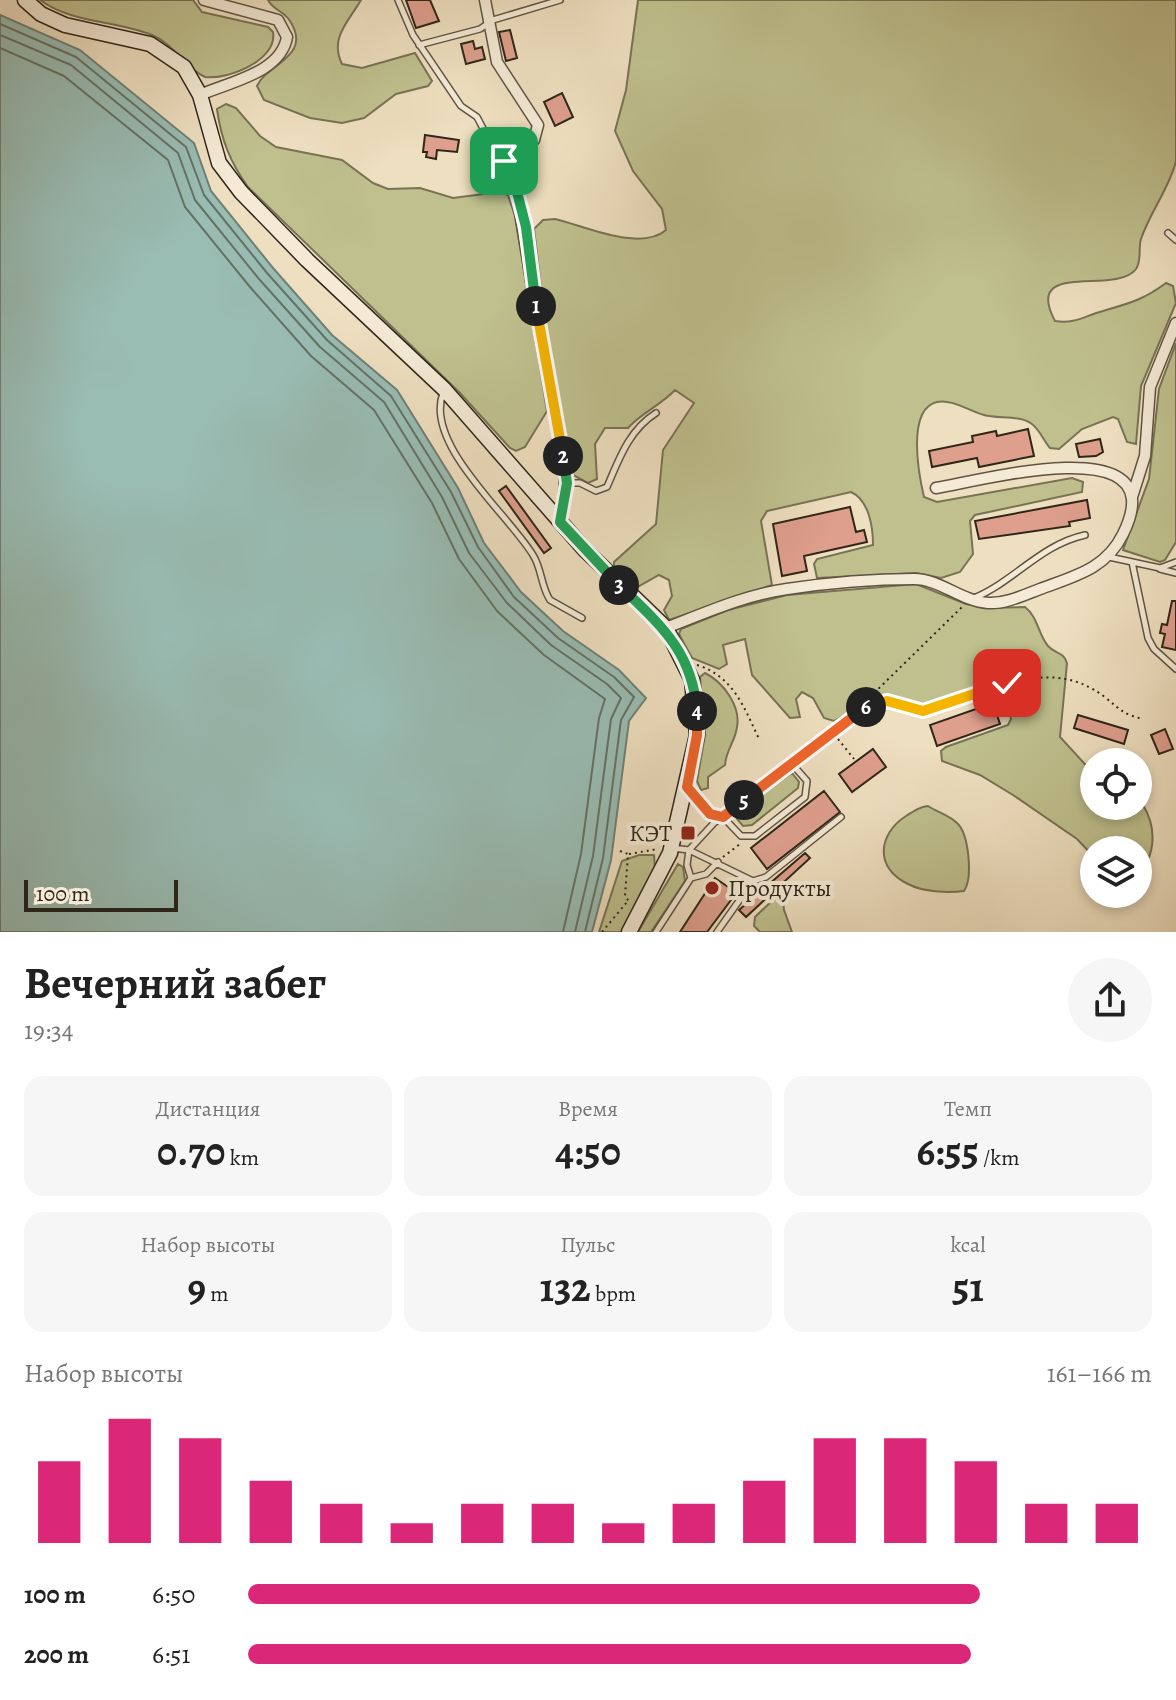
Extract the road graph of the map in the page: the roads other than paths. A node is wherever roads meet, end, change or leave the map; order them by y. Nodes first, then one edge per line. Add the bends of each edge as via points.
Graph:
1 (25, 0) edge
2 (204, 0) edge
3 (398, 0) edge
4 (485, 0) edge
5 (560, 0) edge
6 (487, 23) junction
7 (419, 45) junction
8 (200, 95) junction
9 (509, 161) junction
10 (1168, 233) dead end
11 (1176, 240) edge
12 (1176, 323) edge
13 (444, 389) junction
14 (656, 413) dead end
15 (567, 483) junction
16 (936, 488) dead end
17 (1132, 497) junction
18 (560, 522) junction
19 (1085, 535) dead end
20 (1109, 557) junction
21 (1132, 562) junction
22 (1176, 562) edge
23 (1160, 568) junction
24 (1176, 573) edge
25 (969, 600) junction
26 (582, 618) dead end
27 (666, 628) junction
28 (1176, 669) edge
29 (997, 686) road end
30 (792, 764) junction
31 (687, 787) junction
32 (723, 817) junction
33 (841, 817) dead end
34 (671, 848) junction
35 (689, 850) junction
36 (718, 862) junction
37 (691, 878) junction
38 (753, 881) junction
39 (629, 932) edge
40 (656, 932) edge
41 (717, 932) edge

1 - 8 main road via 65,25 160,49 184,67
2 - 8 street via 278,20 287,37 280,55 265,67
3 - 7 lane
4 - 6 street
5 - 6 lane
6 - 7 lane
6 - 9 street via 498,64 538,125 534,140
7 - 9 lane via 461,106 477,117 496,156
8 - 13 main road via 219,163 241,192
9 - 15 street via 526,227
10 - 11 lane
12 - 17 street via 1150,387 1145,456
13 - 18 main road
13 - 26 lane via 441,422 461,464 533,554 550,600
14 - 15 lane via 633,434 607,487 596,491
15 - 18 street
16 - 17 street via 1074,467 1108,471 1126,483
17 - 20 street via 1125,529
18 - 27 main road
19 - 25 lane via 1049,547 1003,585
20 - 21 lane
20 - 25 street via 1089,571 1003,602
21 - 23 lane
21 - 28 lane via 1148,638
22 - 23 lane
23 - 24 lane
25 - 27 street via 917,579 786,589
27 - 31 main road via 684,661 697,710
29 - 30 lane via 923,711 887,701 865,707
30 - 32 lane
30 - 32 lane via 809,787 805,797 755,836 747,838
31 - 32 lane via 710,814
31 - 34 main road
32 - 35 lane
33 - 38 lane via 766,877
34 - 35 lane
34 - 39 main road
35 - 36 lane
35 - 37 lane
36 - 37 lane via 706,874
36 - 38 lane
37 - 40 lane
38 - 41 lane

